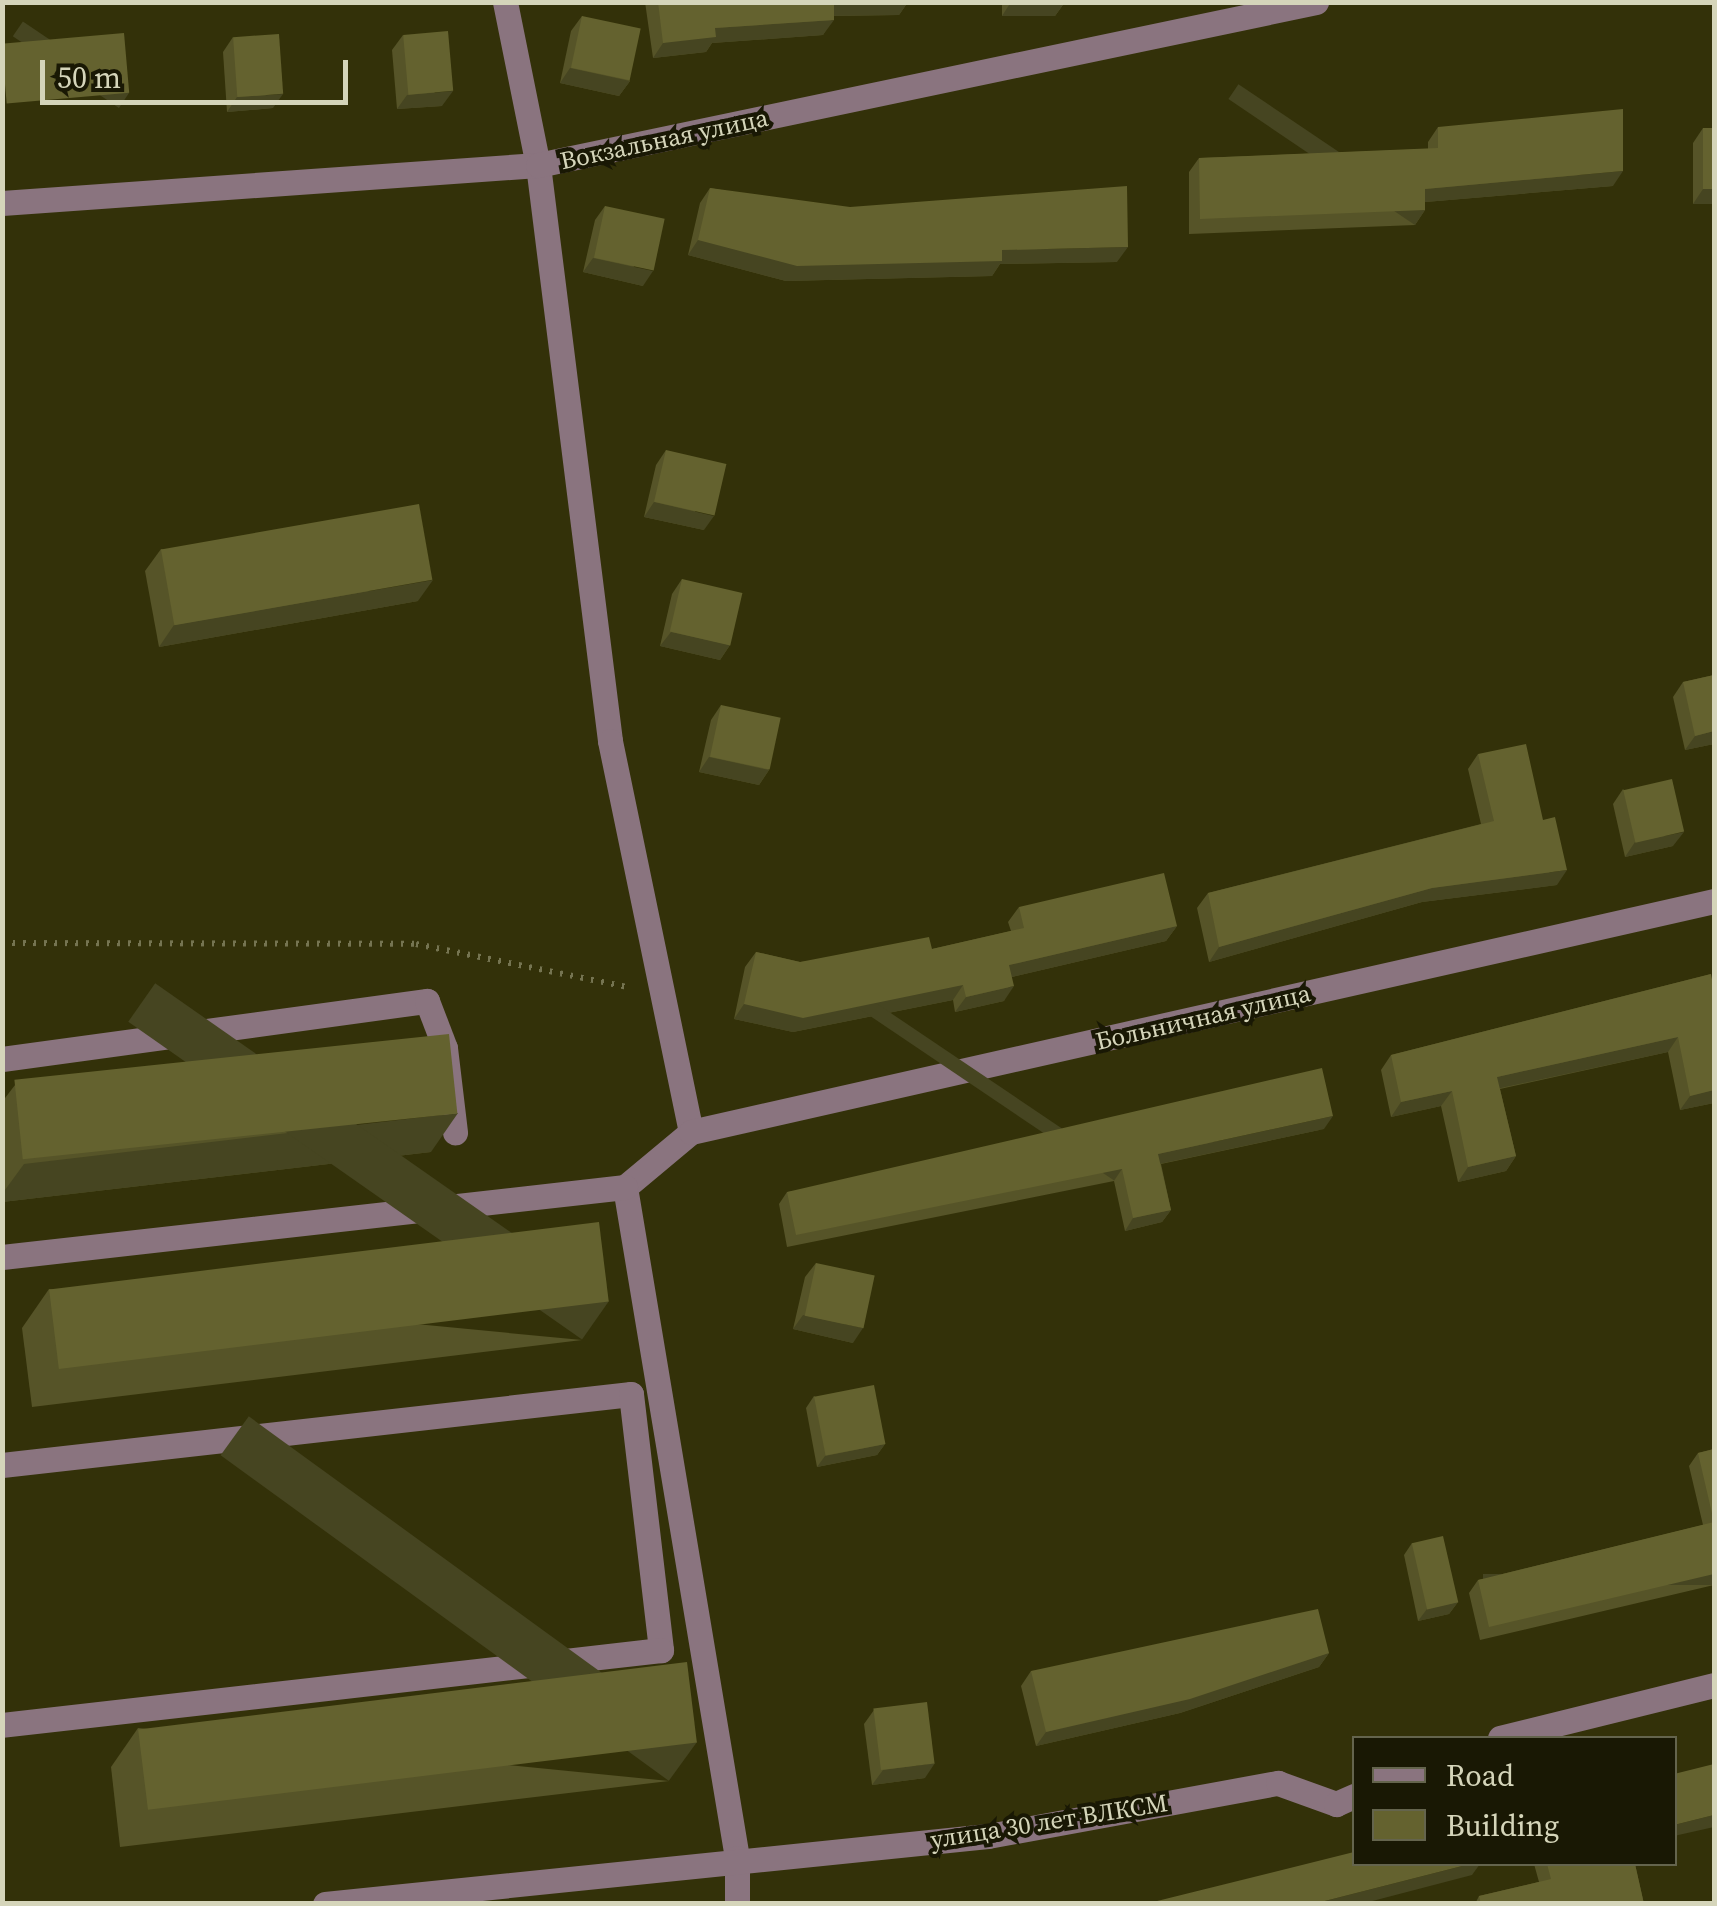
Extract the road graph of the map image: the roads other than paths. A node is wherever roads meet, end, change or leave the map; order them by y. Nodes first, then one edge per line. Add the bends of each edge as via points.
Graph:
1 (505, 2) edge
2 (1316, 2) edge
3 (538, 165) junction
4 (2, 202) edge
5 (1714, 901) edge
6 (2, 1059) edge
7 (455, 1132) edge
8 (691, 1132) junction
9 (625, 1187) junction
10 (2, 1257) edge
11 (2, 1465) edge
12 (1714, 1685) edge
13 (2, 1725) edge
14 (1508, 1736) edge
15 (1352, 1797) edge
16 (737, 1858) junction
17 (326, 1904) edge
18 (737, 1904) edge

1 - 3 street
2 - 3 street, Вокзальная улица
3 - 4 street, Вокзальная улица
3 - 8 street via 610,741
5 - 8 street, Больничная улица
6 - 7 street via 427,1001 445,1048
8 - 9 street
9 - 10 street
9 - 16 street
11 - 13 street via 631,1394 661,1650
12 - 14 street
15 - 16 street, улица 30 лет ВЛКСМ via 1336,1804 1278,1783 988,1836
16 - 17 street, улица 30 лет ВЛКСМ
16 - 18 street

